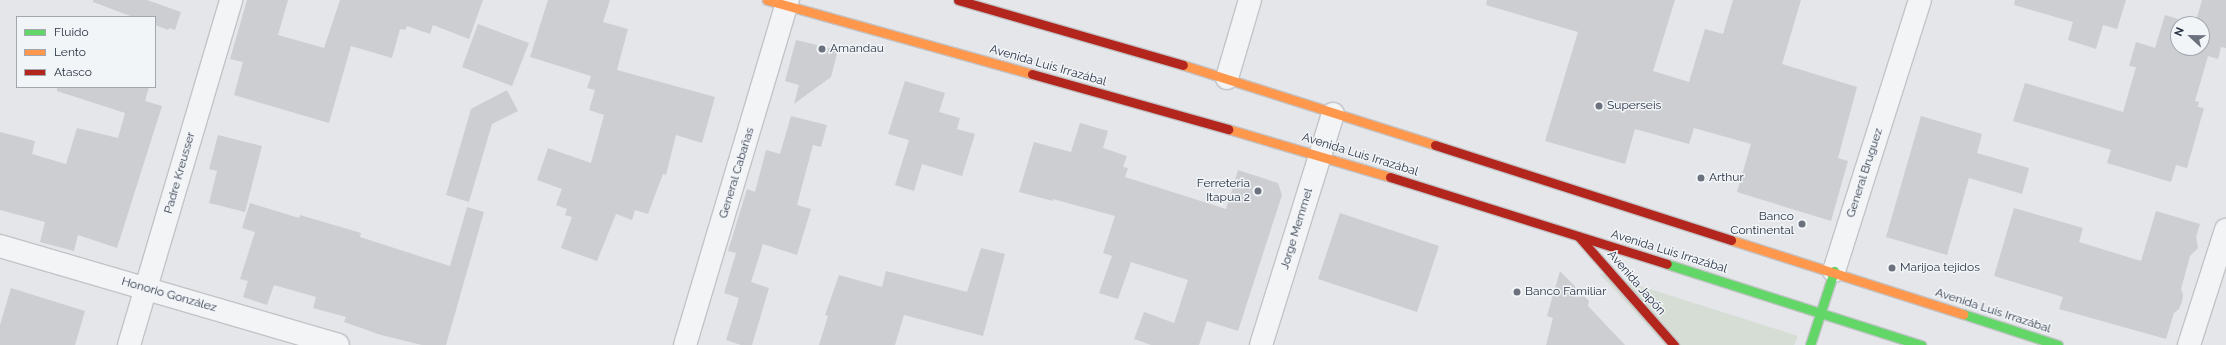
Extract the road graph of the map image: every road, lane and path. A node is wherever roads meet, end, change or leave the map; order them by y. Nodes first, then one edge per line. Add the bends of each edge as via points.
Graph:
1 (231, 0) edge
2 (958, 0) edge
3 (1250, 0) edge
4 (1920, 0) edge
5 (781, 2) edge
6 (1227, 78) junction
7 (1333, 114) junction
8 (1320, 154) junction
9 (2226, 230) edge
10 (1579, 237) junction
11 (0, 246) edge
12 (1834, 271) junction
13 (146, 288) junction
14 (1821, 312) junction
15 (129, 345) edge
16 (338, 345) edge
17 (685, 345) edge
18 (1261, 345) edge
19 (1674, 345) edge
20 (1810, 345) edge
21 (1921, 345) edge
22 (2058, 345) edge
23 (2189, 345) edge

1 - 13 street, Padre Kreusser
2 - 6 main road, Avenida Luis Irrazábal
3 - 6 street
4 - 12 street, General Bruguez
5 - 8 main road, Avenida Luis Irrazábal
5 - 17 street, General Cabañas
6 - 7 main road, Avenida Luis Irrazábal
7 - 8 street, Jorge Memmel
7 - 12 main road, Avenida Luis Irrazábal
8 - 10 main road, Avenida Luis Irrazábal
8 - 18 street, Jorge Memmel
9 - 23 street
10 - 14 main road, Avenida Luis Irrazábal
10 - 19 main road, Avenida Japón
11 - 13 street, Honorio González
12 - 14 main road, General Bruguez
12 - 22 main road, Avenida Luis Irrazábal
13 - 15 street, Padre Kreusser
13 - 16 street, Honorio González
14 - 20 main road, General Bruguez
14 - 21 main road, Avenida Luis Irrazábal

